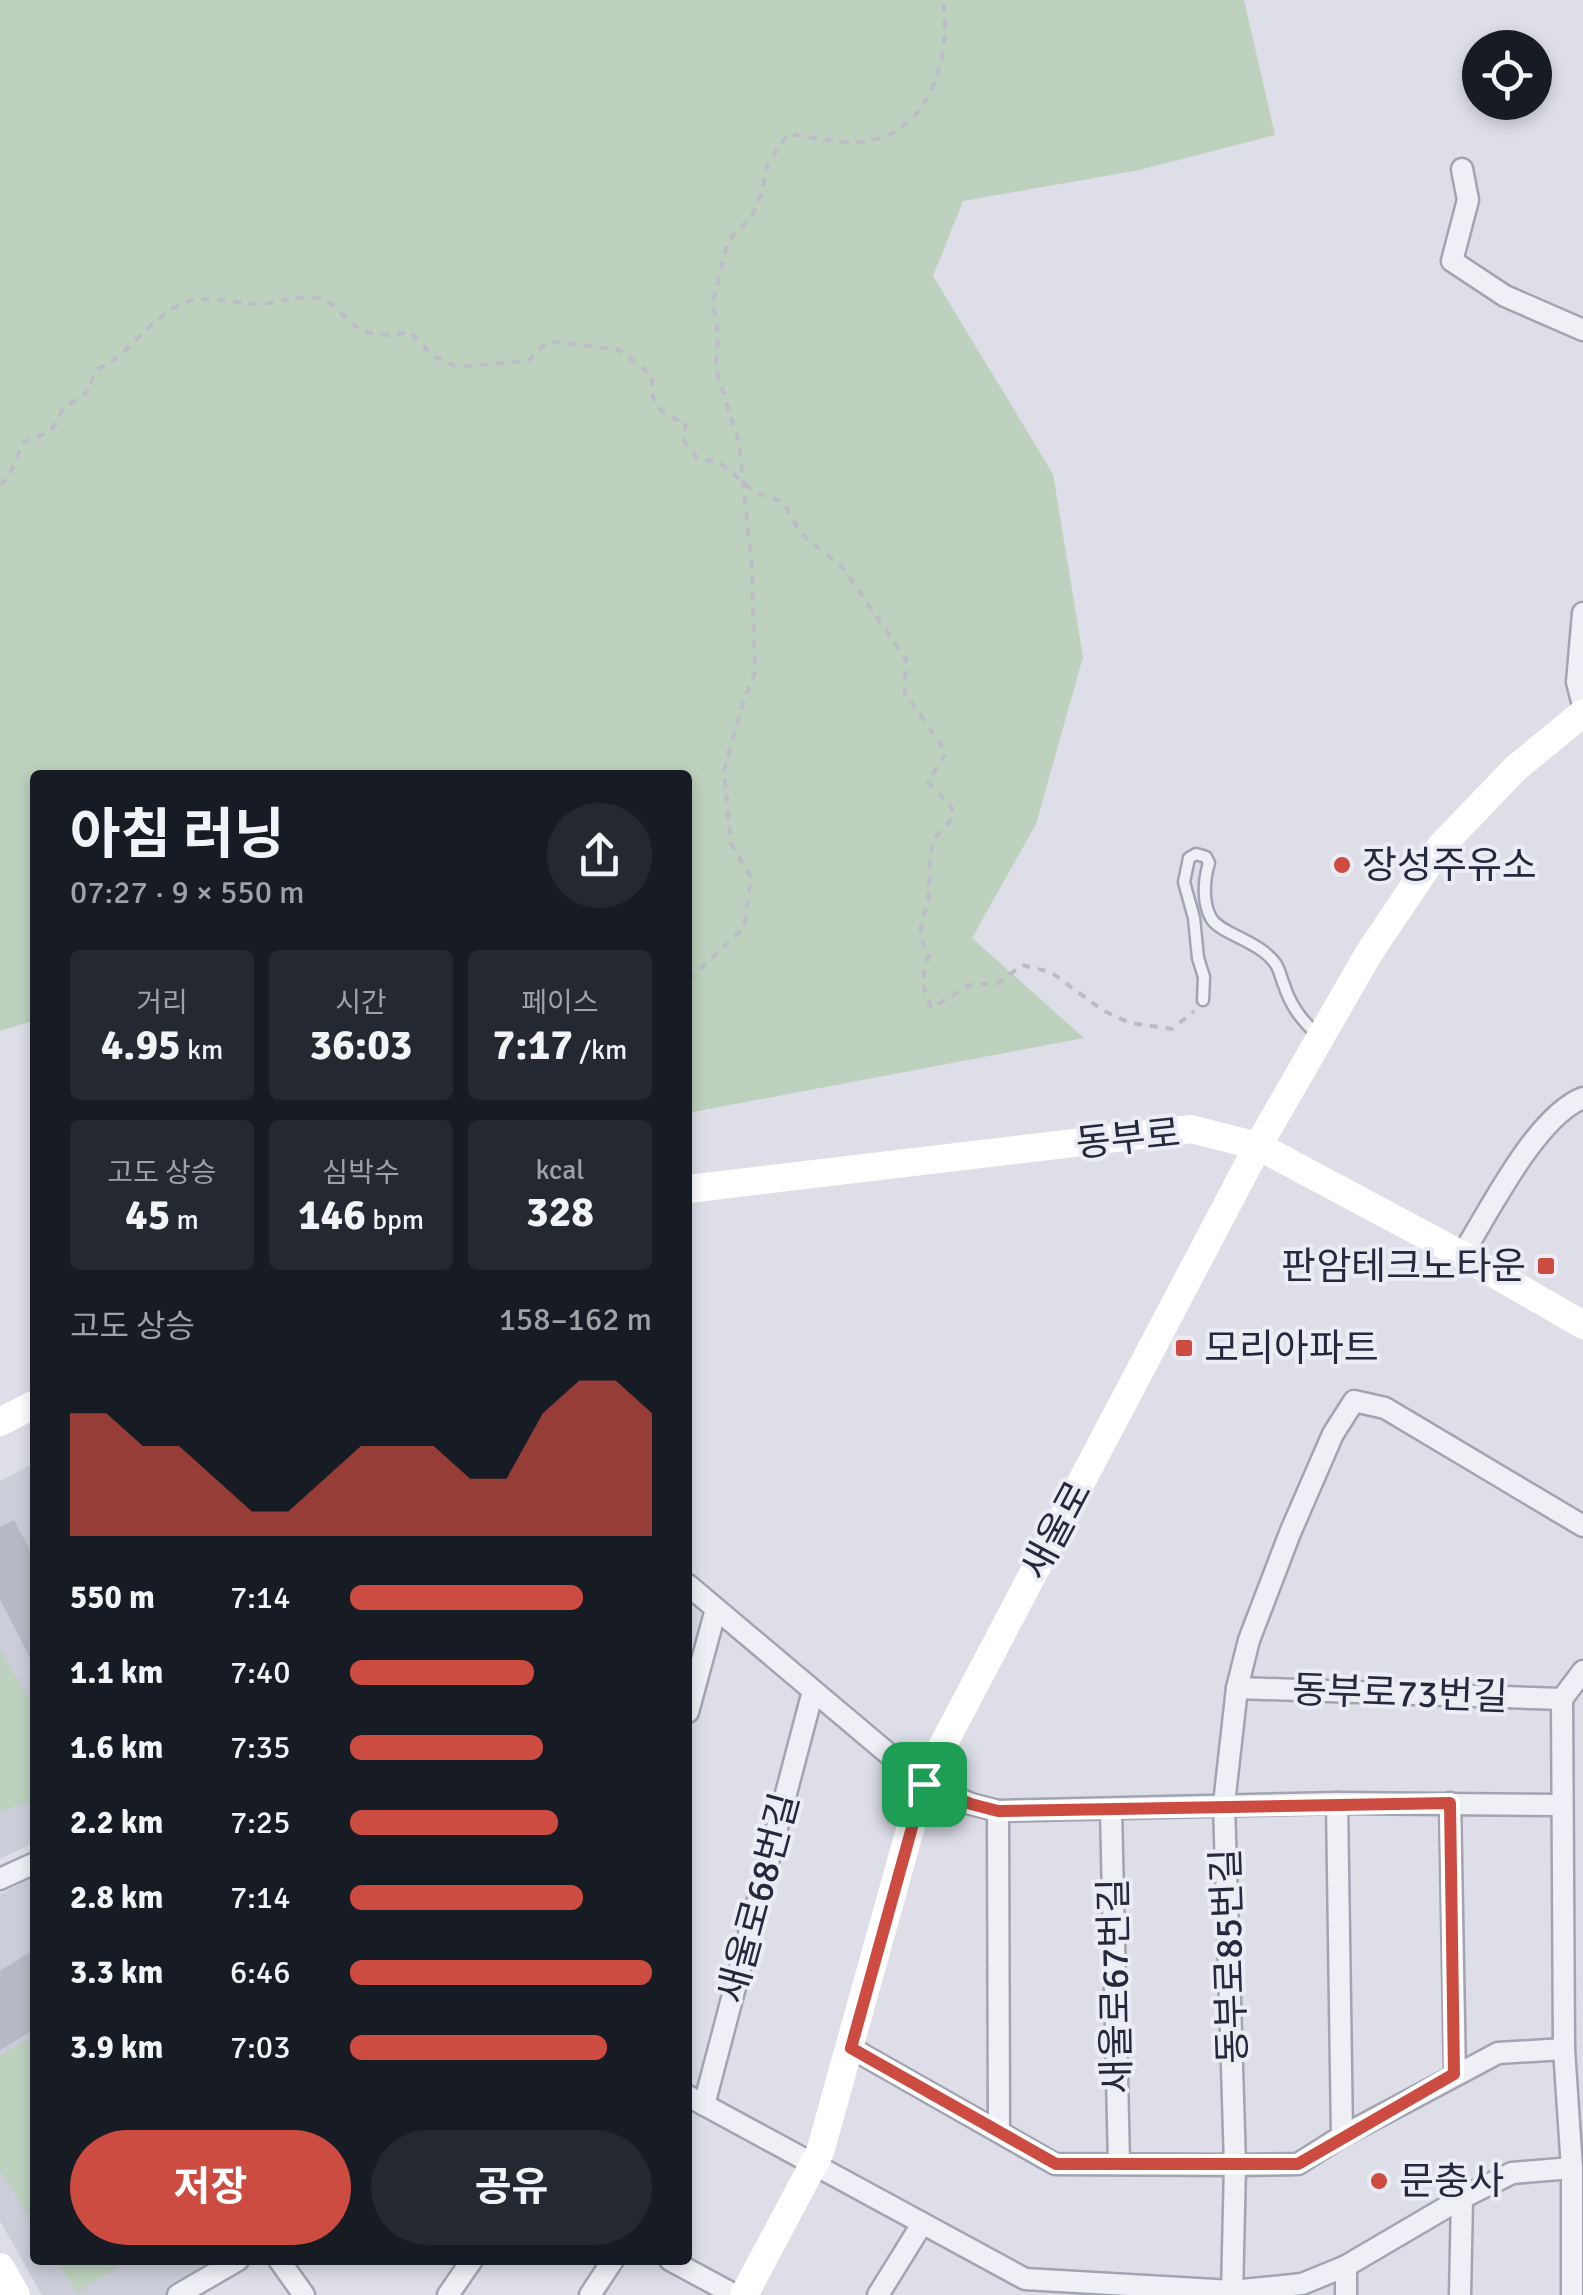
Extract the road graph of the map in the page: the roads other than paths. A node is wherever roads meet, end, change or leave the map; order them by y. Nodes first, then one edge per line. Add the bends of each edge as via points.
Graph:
1 (1462, 169) dead end
2 (1583, 330) edge
3 (1583, 613) edge
4 (1583, 709) edge
5 (1203, 1000) road end
6 (1321, 1038) junction
7 (1583, 1098) edge
8 (1258, 1146) junction
9 (692, 1189) edge
10 (1462, 1255) junction
11 (1583, 1325) edge
12 (30, 1407) edge
13 (0, 1422) edge
14 (1583, 1526) edge
15 (692, 1588) edge
16 (716, 1609) junction
17 (1583, 1671) edge
18 (1237, 1688) junction
19 (813, 1691) junction
20 (692, 1697) edge
21 (1562, 1699) junction
22 (924, 1784) junction
23 (1336, 1802) junction
24 (1450, 1803) junction
25 (1224, 1804) junction
26 (1562, 1805) junction
27 (1110, 1808) junction
28 (998, 1811) junction
29 (30, 1865) edge
30 (0, 1880) edge
31 (851, 2048) junction
32 (1564, 2049) junction
33 (1454, 2074) junction
34 (696, 2101) edge
35 (999, 2131) junction
36 (1342, 2136) junction
37 (1119, 2164) junction
38 (1235, 2165) junction
39 (814, 2167) junction
40 (1572, 2168) junction
41 (1462, 2198) junction
42 (922, 2224) junction
43 (229, 2265) edge
44 (283, 2265) edge
45 (469, 2265) edge
46 (610, 2265) edge
47 (679, 2265) edge
48 (1346, 2266) junction
49 (0, 2267) edge
50 (1021, 2287) edge
51 (1123, 2289) edge
52 (1232, 2293) edge
53 (16, 2295) edge
54 (178, 2295) edge
55 (304, 2295) edge
56 (448, 2295) edge
57 (590, 2295) edge
58 (735, 2295) edge
59 (744, 2295) edge
60 (878, 2295) edge
61 (1346, 2295) edge
62 (1460, 2295) edge
63 (1572, 2295) edge

1 - 2 street via 1468,200 1452,261 1504,296
3 - 4 street, 새울로 via 1576,682
4 - 6 main road, 새울로 via 1441,846
5 - 6 lane via 1184,882 1196,854 1209,863 1204,878 1211,918 1278,966 1302,1021
6 - 8 main road, 새울로
7 - 10 street via 1534,1140
8 - 9 main road, 동부로 via 1191,1129
8 - 10 main road, 동부로
8 - 22 main road, 새울로
10 - 11 main road, 동부로
12 - 13 main road
14 - 18 street, 동부로85번길 via 1385,1408 1354,1401 1290,1533
15 - 16 street
16 - 19 street
16 - 20 street
17 - 21 street, 동부로73번길
18 - 21 street, 동부로73번길
18 - 25 street, 동부로85번길
19 - 22 street
19 - 34 street, 새울로68번길
21 - 26 street, 동부로73번길
22 - 28 street
22 - 31 main road, 새울로
23 - 24 street
23 - 25 street
23 - 36 street
24 - 26 street
24 - 33 street
25 - 27 street
25 - 38 street, 동부로85번길
26 - 32 street, 동부로73번길
27 - 28 street
27 - 37 street, 새울로67번길
28 - 35 street
29 - 30 street
31 - 35 street
31 - 39 main road, 새울로
32 - 33 street via 1498,2053
32 - 40 street, 동부로73번길
33 - 36 street
34 - 39 street
35 - 37 street via 1056,2164
36 - 38 street via 1298,2164
37 - 38 street
38 - 52 street, 동부로85번길
39 - 42 street
39 - 59 main road, 새울로
40 - 41 street via 1512,2174
40 - 63 street, 동부로73번길
41 - 48 street
41 - 62 street
42 - 50 street
42 - 60 street
43 - 54 street
44 - 55 street
45 - 56 street
46 - 57 street
47 - 58 street
48 - 52 street via 1302,2284
48 - 61 street
49 - 53 main road
50 - 51 street
51 - 52 street

